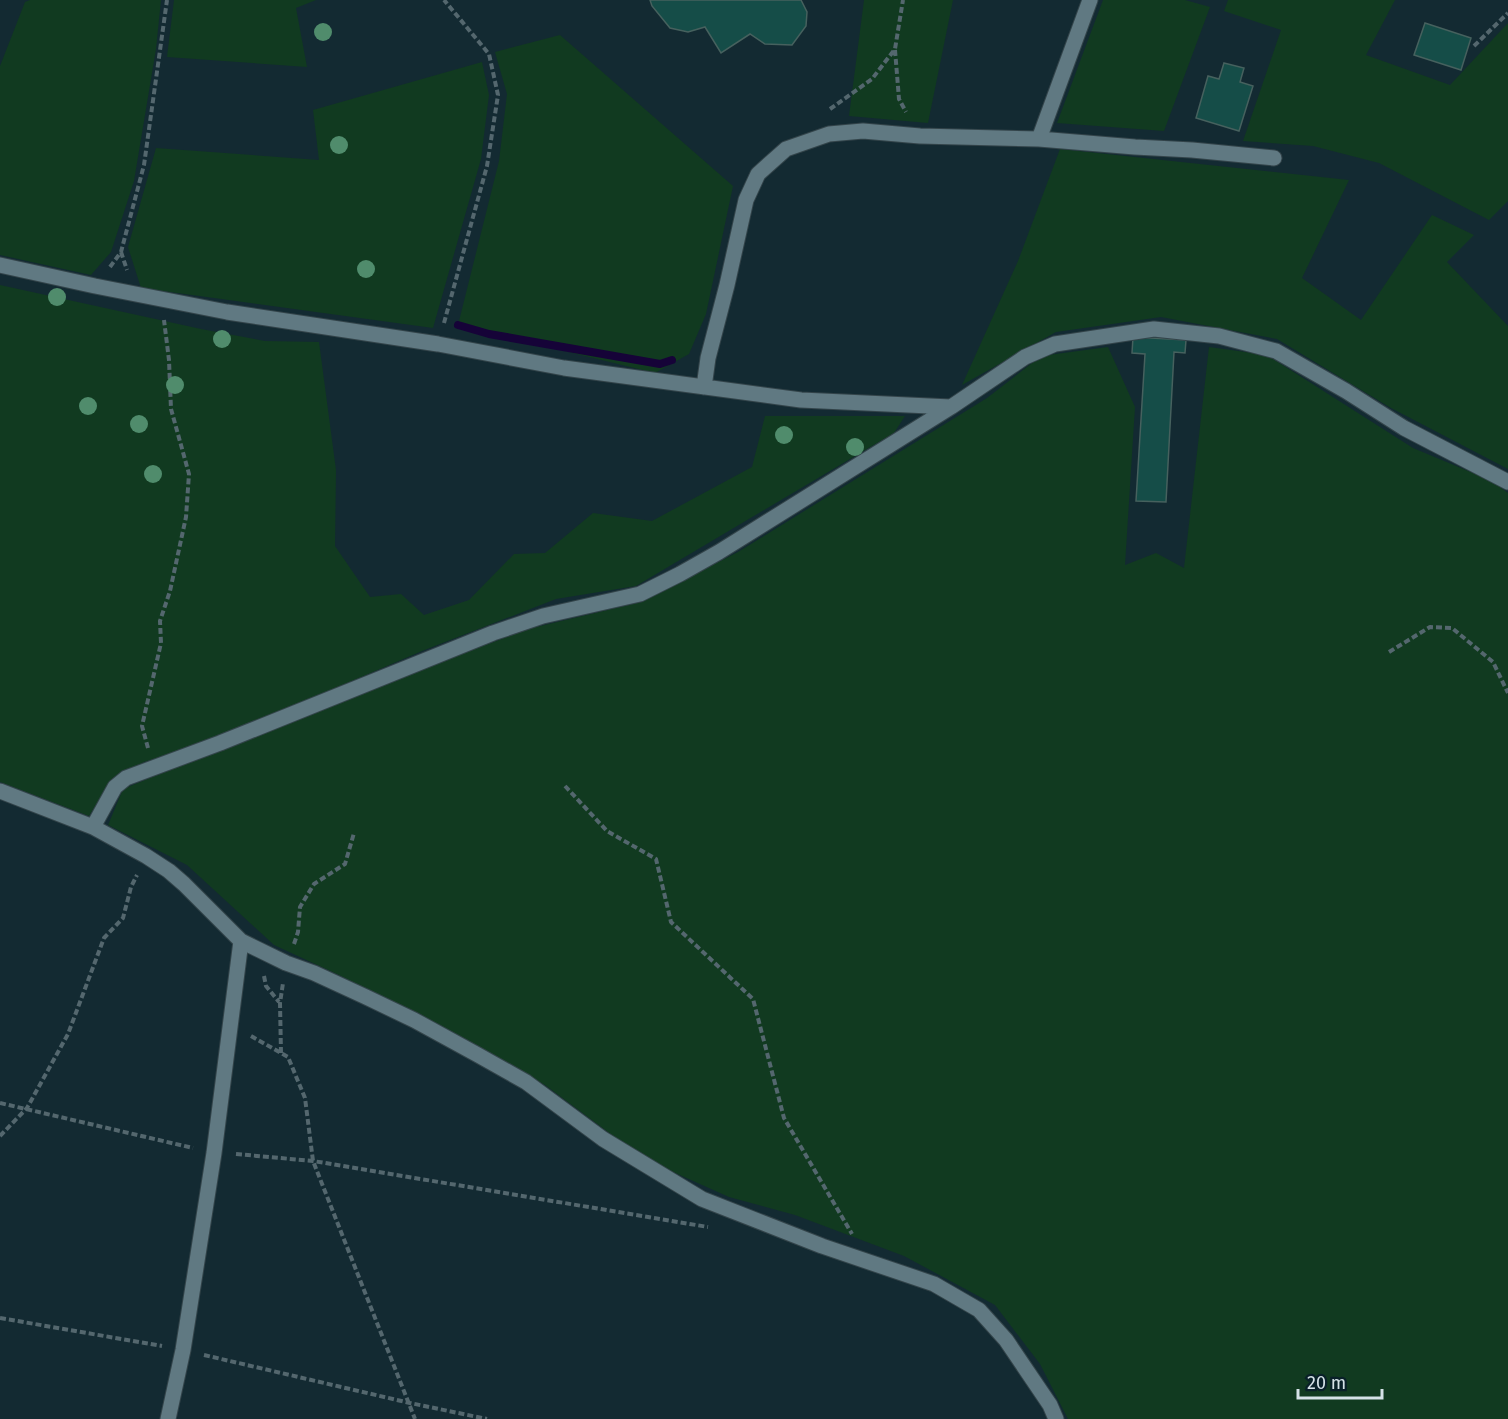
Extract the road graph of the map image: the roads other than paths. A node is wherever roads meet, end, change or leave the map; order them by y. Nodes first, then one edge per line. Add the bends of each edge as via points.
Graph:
1 (1090, 0) edge
2 (1039, 139) junction
3 (1274, 158) dead end
4 (0, 265) edge
5 (704, 387) junction
6 (951, 407) junction
7 (1508, 482) edge
8 (0, 791) edge
9 (93, 826) junction
10 (242, 940) junction
11 (168, 1419) edge
12 (1056, 1419) edge

1 - 2 street
2 - 3 street
2 - 5 street via 863,131 829,134 786,149 758,174 746,200
4 - 5 street via 227,312
5 - 6 street via 801,400
6 - 7 street via 1024,357 1055,344 1154,329 1219,336 1276,351 1404,428
6 - 9 street via 680,574 639,594 543,616 493,633 126,778 115,787
8 - 9 street
9 - 10 street via 169,871
10 - 11 street via 214,1153 183,1350
10 - 12 street via 414,1020 526,1082 603,1139 702,1199 934,1284 979,1310 1006,1340

